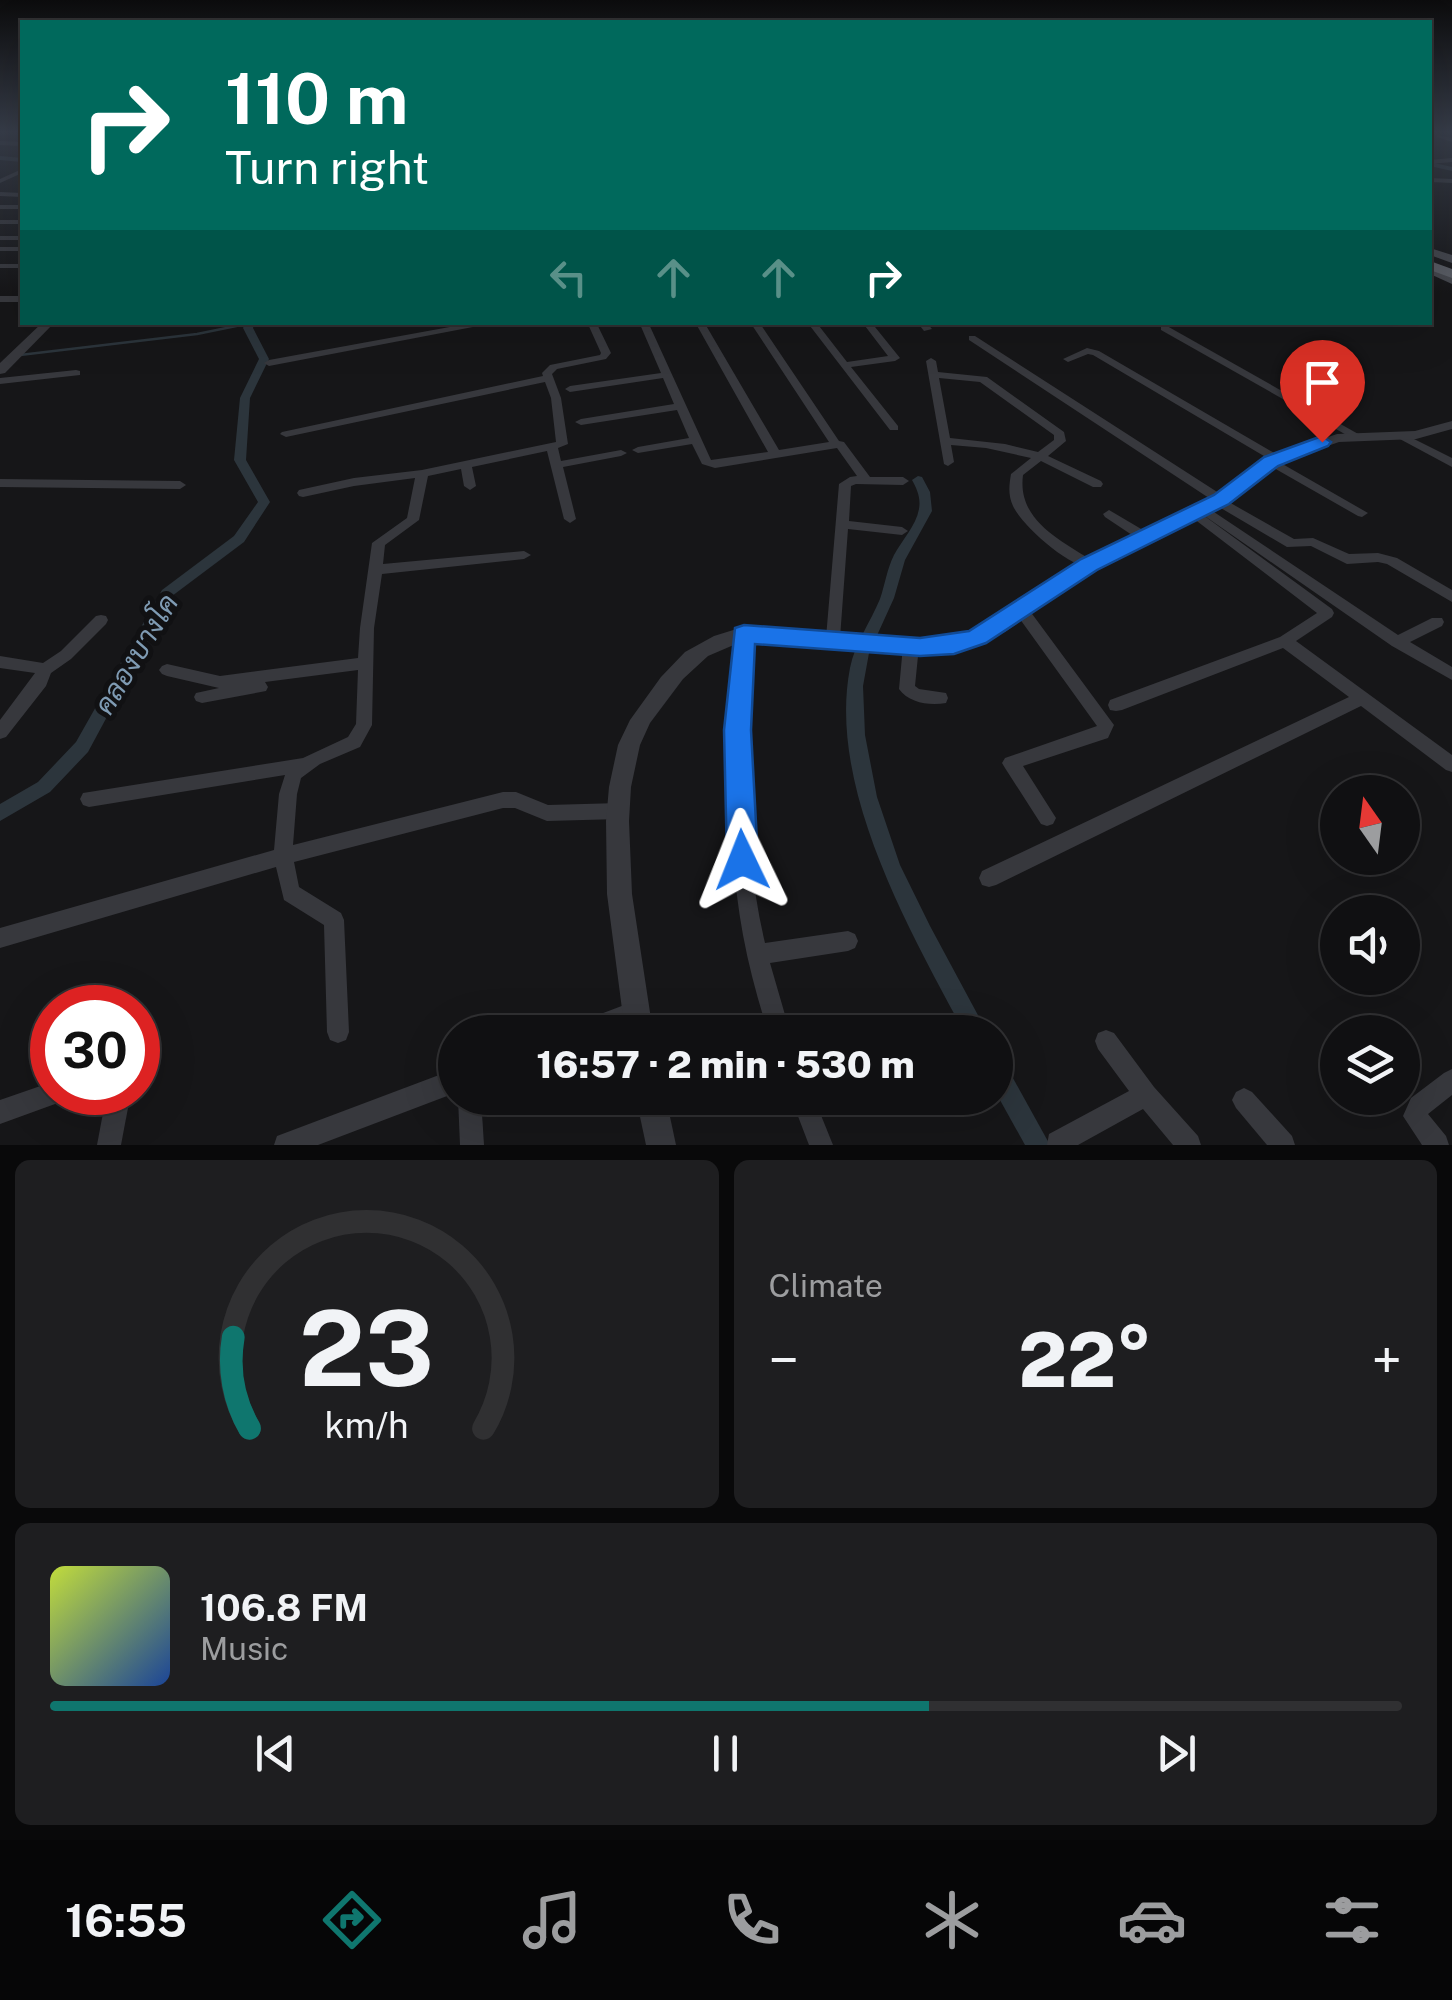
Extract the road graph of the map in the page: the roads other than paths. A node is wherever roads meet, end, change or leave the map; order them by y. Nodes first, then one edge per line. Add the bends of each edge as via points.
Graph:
1 (0, 238) edge
2 (20, 238) edge
3 (47, 325) edge
4 (430, 325) edge
5 (592, 325) edge
6 (644, 325) edge
7 (701, 325) edge
8 (756, 325) edge
9 (812, 325) edge
10 (868, 325) edge
11 (499, 326) edge
12 (1164, 328) dead end
13 (442, 336) junction
14 (972, 338) dead end
15 (1068, 359) dead end
16 (931, 361) dead end
17 (269, 363) dead end
18 (844, 365) junction
19 (0, 370) edge
20 (76, 373) dead end
21 (665, 375) junction
22 (934, 376) junction
23 (549, 378) junction
24 (0, 381) edge
25 (570, 389) dead end
26 (680, 406) junction
27 (582, 422) dead end
28 (1452, 425) edge
29 (894, 428) dead end
30 (286, 434) dead end
31 (1354, 435) junction
32 (1402, 436) junction
33 (697, 440) junction
34 (944, 440) junction
35 (836, 444) junction
36 (552, 447) junction
37 (638, 450) dead end
38 (621, 453) dead end
39 (775, 454) junction
40 (1037, 455) junction
41 (1274, 460) junction
42 (948, 462) dead end
43 (1452, 463) edge
44 (556, 465) junction
45 (466, 466) junction
46 (422, 474) junction
47 (866, 480) junction
48 (903, 481) dead end
49 (0, 483) edge
50 (1097, 484) dead end
51 (180, 485) dead end
52 (470, 486) dead end
53 (302, 494) dead end
54 (1208, 505) junction
55 (1362, 512) dead end
56 (1109, 514) dead end
57 (570, 519) dead end
58 (844, 525) junction
59 (902, 531) dead end
60 (1143, 536) junction
61 (524, 555) dead end
62 (1089, 564) junction
63 (374, 570) junction
64 (1452, 596) edge
65 (1022, 611) junction
66 (101, 620) dead end
67 (1437, 622) dead end
68 (744, 634) junction
69 (842, 640) junction
70 (1285, 641) junction
71 (1397, 642) junction
72 (911, 646) junction
73 (0, 662) edge
74 (45, 668) junction
75 (366, 668) junction
76 (167, 670) dead end
77 (1452, 674) edge
78 (202, 697) dead end
79 (940, 698) dead end
80 (1362, 698) junction
81 (1116, 706) dead end
82 (0, 732) edge
83 (303, 765) junction
84 (1452, 765) edge
85 (89, 798) dead end
86 (620, 811) junction
87 (1047, 818) dead end
88 (283, 856) junction
89 (989, 878) dead end
90 (0, 938) edge
91 (848, 941) dead end
92 (758, 954) junction
93 (636, 1015) edge
94 (774, 1015) edge
95 (338, 1032) dead end
96 (1106, 1041) dead end
97 (1452, 1081) edge
98 (438, 1087) edge
99 (1146, 1095) junction
100 (1244, 1100) dead end
101 (30, 1102) edge
102 (0, 1112) edge
103 (115, 1115) edge
104 (471, 1115) edge
105 (655, 1115) edge
106 (810, 1115) edge
107 (1058, 1143) edge
108 (109, 1145) edge
109 (286, 1145) edge
110 (472, 1145) edge
111 (660, 1145) edge
112 (821, 1145) edge
113 (1189, 1145) edge
114 (1283, 1145) edge
115 (1437, 1145) edge

1 - 2 street
3 - 19 street
4 - 13 street
5 - 23 street via 603,357 554,367
6 - 21 street
7 - 39 street
8 - 35 street
9 - 18 street
10 - 18 street via 894,358
11 - 13 street
12 - 31 street
13 - 17 street
14 - 54 street
15 - 41 street via 1096,353
16 - 22 street
18 - 29 street
20 - 24 street
21 - 25 street
21 - 26 street
22 - 34 street
22 - 40 street via 983,379 1060,434 1060,441
23 - 30 street
23 - 36 street via 564,442
26 - 27 street
26 - 33 street
28 - 32 street
31 - 32 street
31 - 41 street
32 - 43 street
33 - 37 street
33 - 39 street via 709,464
34 - 40 street
34 - 42 street
35 - 39 street
35 - 47 street via 847,449
36 - 44 street
36 - 45 street
38 - 44 street
40 - 50 street
40 - 62 street via 1018,474 1015,495 1031,524
41 - 54 street
41 - 55 street
44 - 57 street
45 - 46 street
45 - 52 street
46 - 53 street
46 - 63 street via 416,515 379,543
47 - 48 street
47 - 58 street via 846,484
49 - 51 street
54 - 60 street
54 - 64 street via 1292,544 1313,542 1347,559 1392,561
54 - 70 street via 1327,613
54 - 71 street
56 - 60 street
58 - 59 street
58 - 69 street
60 - 62 street
61 - 63 street
62 - 65 street
63 - 75 street
65 - 72 street via 966,641
65 - 87 street via 1106,724 1102,733 1011,764
66 - 74 street
67 - 71 street
68 - 69 street
68 - 86 street via 690,658 642,716 626,756
68 - 92 street via 738,730 744,897
69 - 72 street
70 - 80 street
70 - 81 street
71 - 77 street
72 - 79 street via 907,689
73 - 74 street
74 - 82 street
75 - 76 street via 220,682
75 - 78 street
75 - 83 street via 361,734
80 - 84 street
80 - 89 street
83 - 85 street
83 - 88 street via 289,784
86 - 88 street via 547,812 502,800
86 - 93 street via 620,888
88 - 90 street
88 - 95 street via 291,894 334,920
91 - 92 street
92 - 94 street
96 - 99 street
97 - 115 street via 1415,1116
98 - 109 street
99 - 107 street
99 - 113 street
100 - 114 street
101 - 102 street
103 - 108 street
104 - 110 street
105 - 111 street
106 - 112 street

